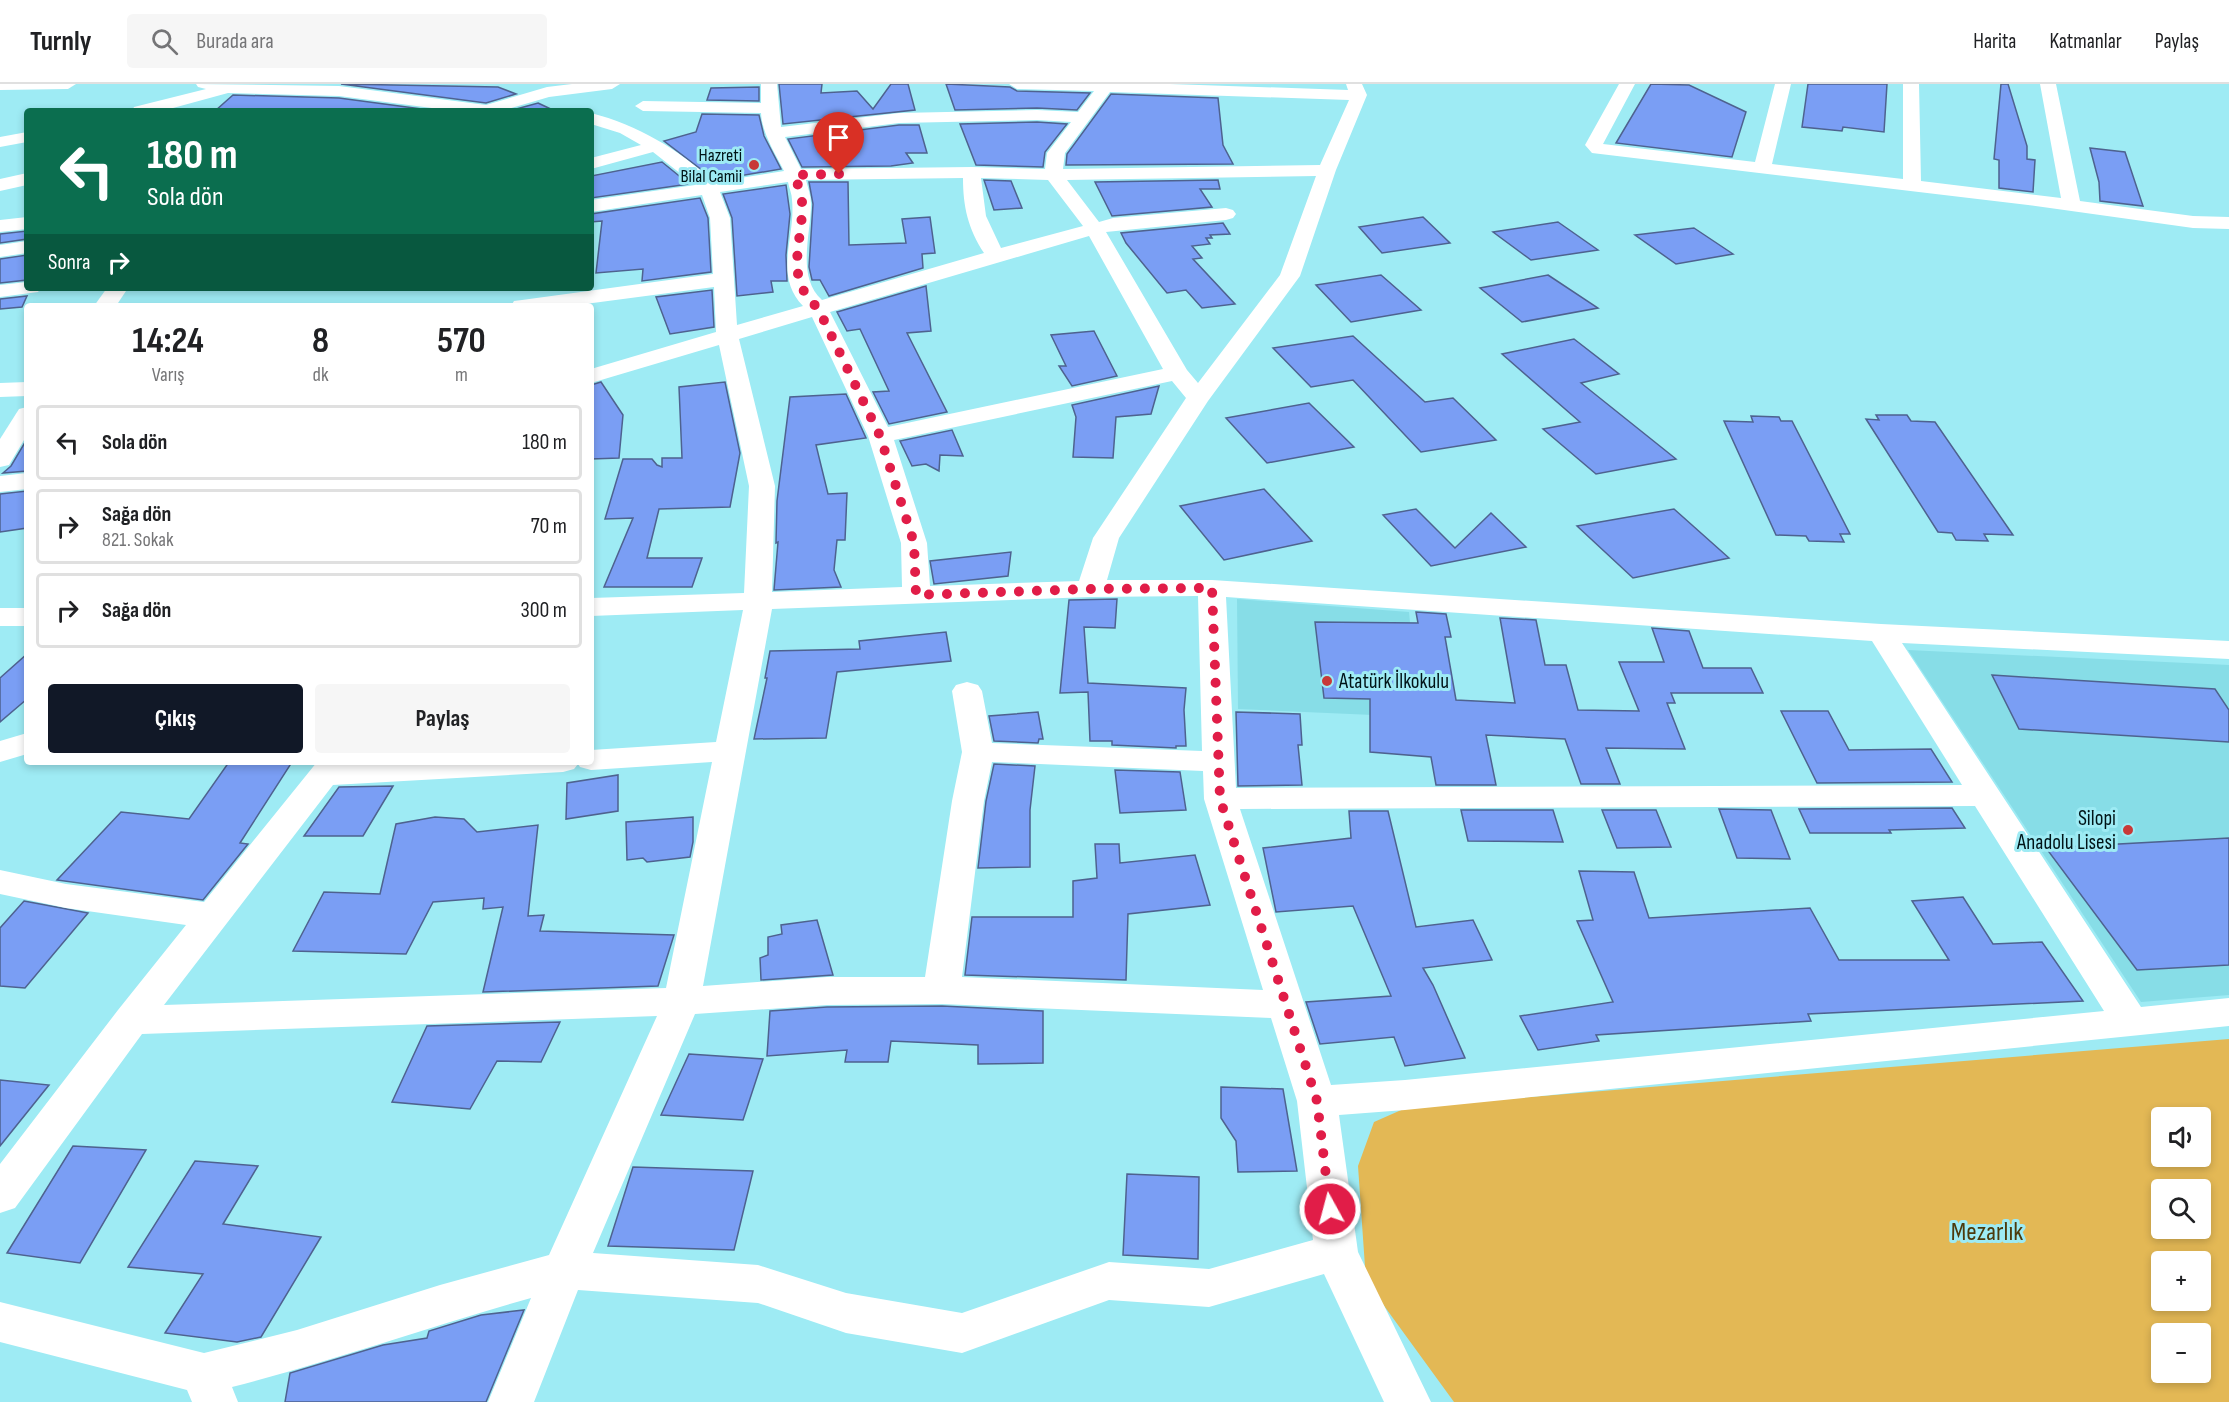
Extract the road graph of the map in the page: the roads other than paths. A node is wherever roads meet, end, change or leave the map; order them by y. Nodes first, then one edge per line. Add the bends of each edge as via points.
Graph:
1 (68, 84) edge
2 (204, 84) edge
3 (612, 84) edge
4 (769, 84) edge
5 (1017, 84) edge
6 (1627, 84) edge
7 (1783, 84) edge
8 (1911, 84) edge
9 (2048, 84) edge
10 (1106, 86) edge
11 (8, 87) edge
12 (226, 88) junction
13 (342, 88) edge
14 (542, 88) edge
15 (1357, 89) edge
16 (565, 105) dead end
17 (304, 106) dead end
18 (153, 108) edge
19 (472, 108) edge
20 (490, 108) edge
21 (770, 108) junction
22 (1084, 117) junction
23 (594, 119) edge
24 (626, 129) junction
25 (774, 133) junction
26 (24, 137) edge
27 (594, 137) edge
28 (0, 142) edge
29 (656, 146) junction
30 (594, 163) edge
31 (1762, 168) junction
32 (1327, 170) junction
33 (972, 172) junction
34 (795, 175) junction
35 (1053, 175) junction
36 (24, 180) edge
37 (0, 185) edge
38 (1912, 185) junction
39 (709, 187) junction
40 (594, 206) edge
41 (2072, 206) junction
42 (1226, 214) dead end
43 (24, 223) edge
44 (2229, 223) edge
45 (0, 226) edge
46 (1095, 229) junction
47 (24, 248) edge
48 (0, 251) edge
49 (996, 255) junction
50 (724, 279) junction
51 (24, 289) edge
52 (0, 291) edge
53 (544, 303) edge
54 (818, 308) junction
55 (728, 333) junction
56 (1177, 373) junction
57 (594, 375) edge
58 (24, 389) edge
59 (0, 390) edge
60 (1198, 398) junction
61 (24, 419) edge
62 (880, 436) junction
63 (0, 459) edge
64 (24, 481) edge
65 (0, 484) edge
66 (1212, 588) junction
67 (1089, 589) junction
68 (916, 595) junction
69 (759, 602) junction
70 (594, 607) edge
71 (0, 617) edge
72 (24, 617) edge
73 (1881, 633) junction
74 (2229, 650) edge
75 (967, 691) dead end
76 (24, 744) edge
77 (732, 751) junction
78 (0, 752) edge
79 (978, 752) junction
80 (594, 760) edge
81 (1219, 762) junction
82 (446, 765) edge
83 (329, 768) edge
84 (1985, 795) junction
85 (1220, 799) junction
86 (0, 882) edge
87 (214, 916) junction
88 (942, 990) junction
89 (682, 1001) junction
90 (1287, 1005) junction
91 (2229, 1012) edge
92 (131, 1020) junction
93 (2131, 1022) junction
94 (1317, 1101) junction
95 (0, 1196) edge
96 (1336, 1252) junction
97 (564, 1270) junction
98 (0, 1322) edge
99 (210, 1388) edge
100 (511, 1402) edge
101 (1408, 1402) edge

1 - 11 street
2 - 12 street
3 - 14 street
4 - 21 street
5 - 10 street
6 - 31 street via 1594,145 1598,149
7 - 31 street
8 - 38 street
9 - 41 street
10 - 15 street
10 - 22 street
12 - 13 street
12 - 18 street
13 - 17 street
13 - 19 street
14 - 16 street
14 - 20 street
15 - 32 street
21 - 24 street via 648,99
21 - 25 street
22 - 25 street via 899,118
22 - 35 street via 1056,153
23 - 24 street
24 - 27 street
24 - 29 street
25 - 34 street
26 - 28 street
29 - 30 street
29 - 39 street
31 - 38 street
32 - 35 street
32 - 60 street via 1290,276
33 - 34 street
33 - 35 street
33 - 49 street via 972,204 983,238
34 - 39 street
34 - 54 street via 802,201 796,271 808,299
35 - 46 street
36 - 37 street
38 - 41 street
39 - 40 street
39 - 50 street via 720,218
41 - 44 street
42 - 46 street
43 - 45 street
46 - 49 street
46 - 56 street
47 - 48 street
49 - 54 street
50 - 53 street
50 - 55 street
51 - 52 street
54 - 55 street
54 - 62 street
55 - 57 street
55 - 69 street via 762,486
56 - 60 street
56 - 62 street
58 - 59 street
60 - 67 street via 1106,538
61 - 63 street
62 - 68 street via 914,543
64 - 65 street
66 - 67 street
66 - 73 street
66 - 81 street
67 - 68 street
68 - 69 street
69 - 70 street
69 - 77 street
71 - 72 street
73 - 74 street
73 - 84 street
75 - 79 street
76 - 78 street
77 - 80 street
77 - 89 street
79 - 81 street
79 - 88 street
81 - 85 street
82 - 83 street
83 - 87 street
84 - 85 street
84 - 93 street
85 - 90 street
86 - 87 street via 66,896
87 - 92 street
88 - 89 street via 827,991
88 - 90 street
89 - 92 street
89 - 97 street
90 - 94 street
91 - 93 street
92 - 95 street
93 - 94 street
94 - 96 street
96 - 97 street via 1209,1288 1110,1281 962,1333 846,1313 758,1284
96 - 101 street
97 - 99 street via 297,1350
97 - 100 street
98 - 99 street

